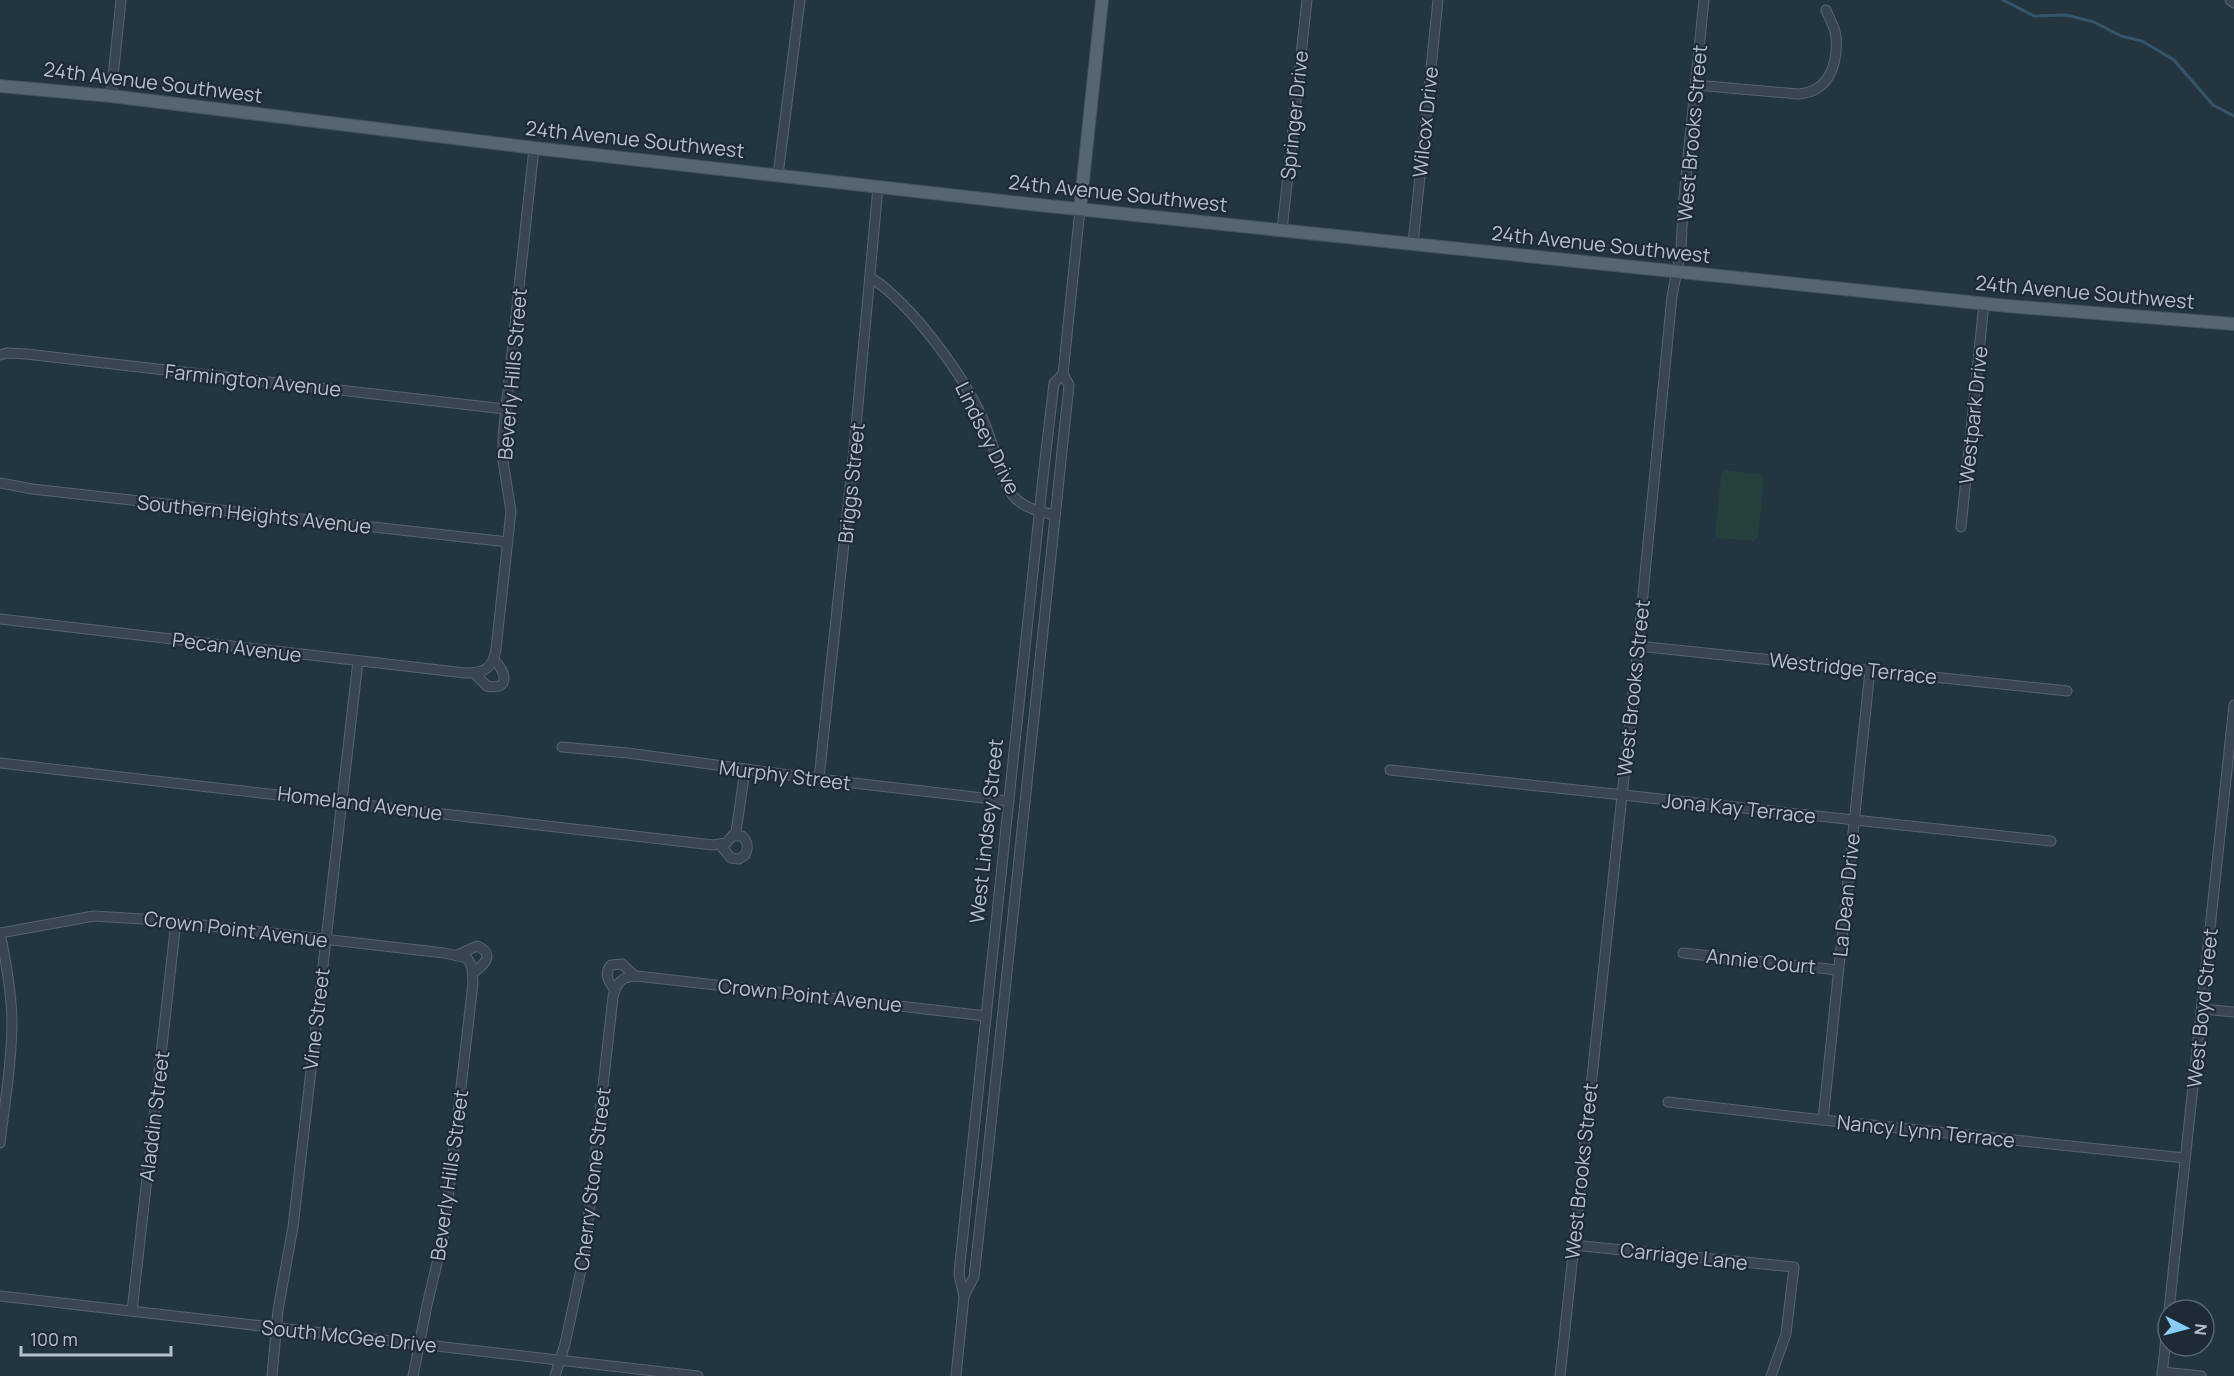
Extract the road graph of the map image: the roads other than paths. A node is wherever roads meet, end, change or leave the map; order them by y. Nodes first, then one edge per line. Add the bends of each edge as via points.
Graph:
1 (121, 0) edge
2 (800, 0) edge
3 (1102, 0) edge
4 (1307, 0) edge
5 (1437, 0) edge
6 (1704, 0) edge
7 (2230, 0) edge
8 (2234, 3) edge
9 (1826, 10) dead end
10 (1696, 84) junction
11 (0, 86) edge
12 (111, 96) junction
13 (534, 148) junction
14 (778, 175) junction
15 (878, 187) junction
16 (1080, 209) junction
17 (1282, 230) junction
18 (1413, 244) junction
19 (1677, 271) junction
20 (870, 277) junction
21 (1984, 303) junction
22 (2234, 324) edge
23 (0, 355) edge
24 (1063, 374) junction
25 (505, 409) junction
26 (1044, 468) junction
27 (1060, 470) junction
28 (0, 483) edge
29 (1040, 511) junction
30 (1055, 515) junction
31 (1961, 527) dead end
32 (508, 542) junction
33 (0, 619) edge
34 (1638, 645) junction
35 (494, 660) junction
36 (358, 661) junction
37 (489, 669) joint
38 (1870, 670) junction
39 (474, 673) junction
40 (2067, 691) dead end
41 (2234, 705) edge
42 (562, 747) dead end
43 (2231, 758) edge
44 (0, 763) edge
45 (1013, 767) junction
46 (1029, 768) junction
47 (745, 770) junction
48 (1390, 770) dead end
49 (819, 779) junction
50 (1622, 795) junction
51 (340, 801) junction
52 (1009, 806) junction
53 (1024, 812) junction
54 (1854, 820) junction
55 (734, 836) junction
56 (2051, 841) dead end
57 (720, 845) junction
58 (176, 922) junction
59 (0, 933) edge
60 (325, 940) junction
61 (1683, 953) dead end
62 (457, 955) junction
63 (470, 962) joint
64 (1838, 970) junction
65 (473, 973) junction
66 (635, 976) junction
67 (620, 981) joint
68 (615, 990) junction
69 (2202, 1009) junction
70 (2234, 1012) edge
71 (986, 1016) junction
72 (1668, 1102) dead end
73 (977, 1104) junction
74 (993, 1105) junction
75 (1822, 1120) junction
76 (0, 1143) edge
77 (972, 1144) junction
78 (989, 1145) junction
79 (2186, 1158) junction
80 (1573, 1245) junction
81 (0, 1296) edge
82 (964, 1296) junction
83 (2170, 1298) edge
84 (132, 1311) junction
85 (277, 1328) junction
86 (418, 1344) junction
87 (2164, 1358) edge
88 (560, 1360) junction
89 (2162, 1374) edge
90 (272, 1376) edge
91 (413, 1376) edge
92 (555, 1376) edge
93 (698, 1376) edge
94 (956, 1376) edge
95 (1560, 1376) edge
96 (1771, 1376) edge
97 (2201, 1376) edge

1 - 12 street
2 - 14 street
3 - 16 main road, West Lindsey Street
4 - 17 street, Springer Drive
5 - 18 street, Wilcox Drive
6 - 10 street, West Brooks Street
7 - 8 street
9 - 10 street via 1836,36 1829,77 1817,89 1798,94
10 - 19 street, West Brooks Street
11 - 12 main road, 24th Avenue Southwest
12 - 13 main road, 24th Avenue Southwest
13 - 14 main road, 24th Avenue Southwest
13 - 25 street, Beverly Hills Street
14 - 15 main road, 24th Avenue Southwest
15 - 16 main road, 24th Avenue Southwest
15 - 20 street, Briggs Street
16 - 17 main road, 24th Avenue Southwest
16 - 24 street, West Lindsey Street
17 - 18 main road, 24th Avenue Southwest
18 - 19 main road, 24th Avenue Southwest
19 - 21 main road, 24th Avenue Southwest
19 - 34 street, West Brooks Street
20 - 29 street, Lindsey Drive via 903,303 951,365 983,419 1012,496
20 - 49 street, Briggs Street
21 - 22 main road, 24th Avenue Southwest
21 - 31 street, Westpark Drive
23 - 25 street, Farmington Avenue via 26,354
24 - 26 street, West Lindsey Street via 1054,383
24 - 27 street, West Lindsey Street via 1069,385
25 - 32 street, Beverly Hills Street via 502,447 510,500
26 - 27 street
26 - 29 street, West Lindsey Street
27 - 30 street, West Lindsey Street
28 - 32 street, Southern Heights Avenue
29 - 30 street, Lindsey Drive
29 - 45 street, West Lindsey Street
30 - 46 street, West Lindsey Street
32 - 35 street, Beverly Hills Street
33 - 36 street, Pecan Avenue
34 - 38 street, Westridge Terrace
34 - 50 street, West Brooks Street
35 - 37 street, Beverly Hills Street
35 - 39 street, Pecan Avenue via 504,671 502,684 487,686
36 - 39 street, Pecan Avenue
36 - 51 street, Vine Street
37 - 39 street, Pecan Avenue
38 - 40 street, Westridge Terrace
38 - 54 street, La Dean Drive
41 - 43 street, West Boyd Street
42 - 47 street, Murphy Street
43 - 69 street, West Boyd Street
44 - 51 street, Homeland Avenue
45 - 46 street
45 - 52 street, West Lindsey Street
46 - 53 street, West Lindsey Street
47 - 49 street, Murphy Street
47 - 55 street
48 - 50 street, Jona Kay Terrace
49 - 52 street, Murphy Street
50 - 54 street, Jona Kay Terrace
50 - 80 street, West Brooks Street
51 - 57 street, Homeland Avenue
51 - 60 street, Vine Street
52 - 53 street, Murphy Street
52 - 71 street, West Lindsey Street
53 - 74 street, West Lindsey Street
54 - 56 street, Jona Kay Terrace
54 - 64 street, La Dean Drive
55 - 57 street
55 - 57 street, Homeland Avenue via 746,840 748,850 739,859 731,858
58 - 59 street, Crown Point Avenue via 94,916
58 - 60 street, Crown Point Avenue
58 - 84 street, Aladdin Street
59 - 76 street via 12,1019
60 - 62 street, Crown Point Avenue
60 - 85 street, Vine Street via 293,1227
61 - 64 street, Annie Court
62 - 63 street, Crown Point Avenue
62 - 65 street, Beverly Hills Street via 477,946 484,949 486,960
63 - 65 street, Beverly Hills Street
64 - 75 street, La Dean Drive
65 - 86 street, Beverly Hills Street via 444,1234
66 - 67 street, Crown Point Avenue
66 - 68 street, Crown Point Avenue via 622,964 611,965 607,975
66 - 71 street, Crown Point Avenue
67 - 68 street, Cherry Stone Street
68 - 88 street, Cherry Stone Street via 584,1256
69 - 70 street
69 - 79 street, West Boyd Street
71 - 73 street, West Lindsey Street
72 - 75 street, Nancy Lynn Terrace
73 - 74 street
73 - 77 street, West Lindsey Street
74 - 78 street, West Lindsey Street
75 - 79 street, Nancy Lynn Terrace
77 - 78 street
77 - 82 street, West Lindsey Street via 959,1275
78 - 82 street, West Lindsey Street via 974,1277
79 - 83 street, West Boyd Street
80 - 95 street, West Brooks Street
80 - 96 street, Carriage Lane via 1794,1267 1786,1334
81 - 84 street, South McGee Drive
82 - 94 street, West Lindsey Street
84 - 85 street, South McGee Drive
85 - 86 street, South McGee Drive
85 - 90 street, Vine Street
86 - 88 street, South McGee Drive
86 - 91 street, Beverly Hills Street
87 - 89 street
88 - 92 street, Cherry Stone Street
88 - 93 street, South McGee Drive
89 - 97 street

